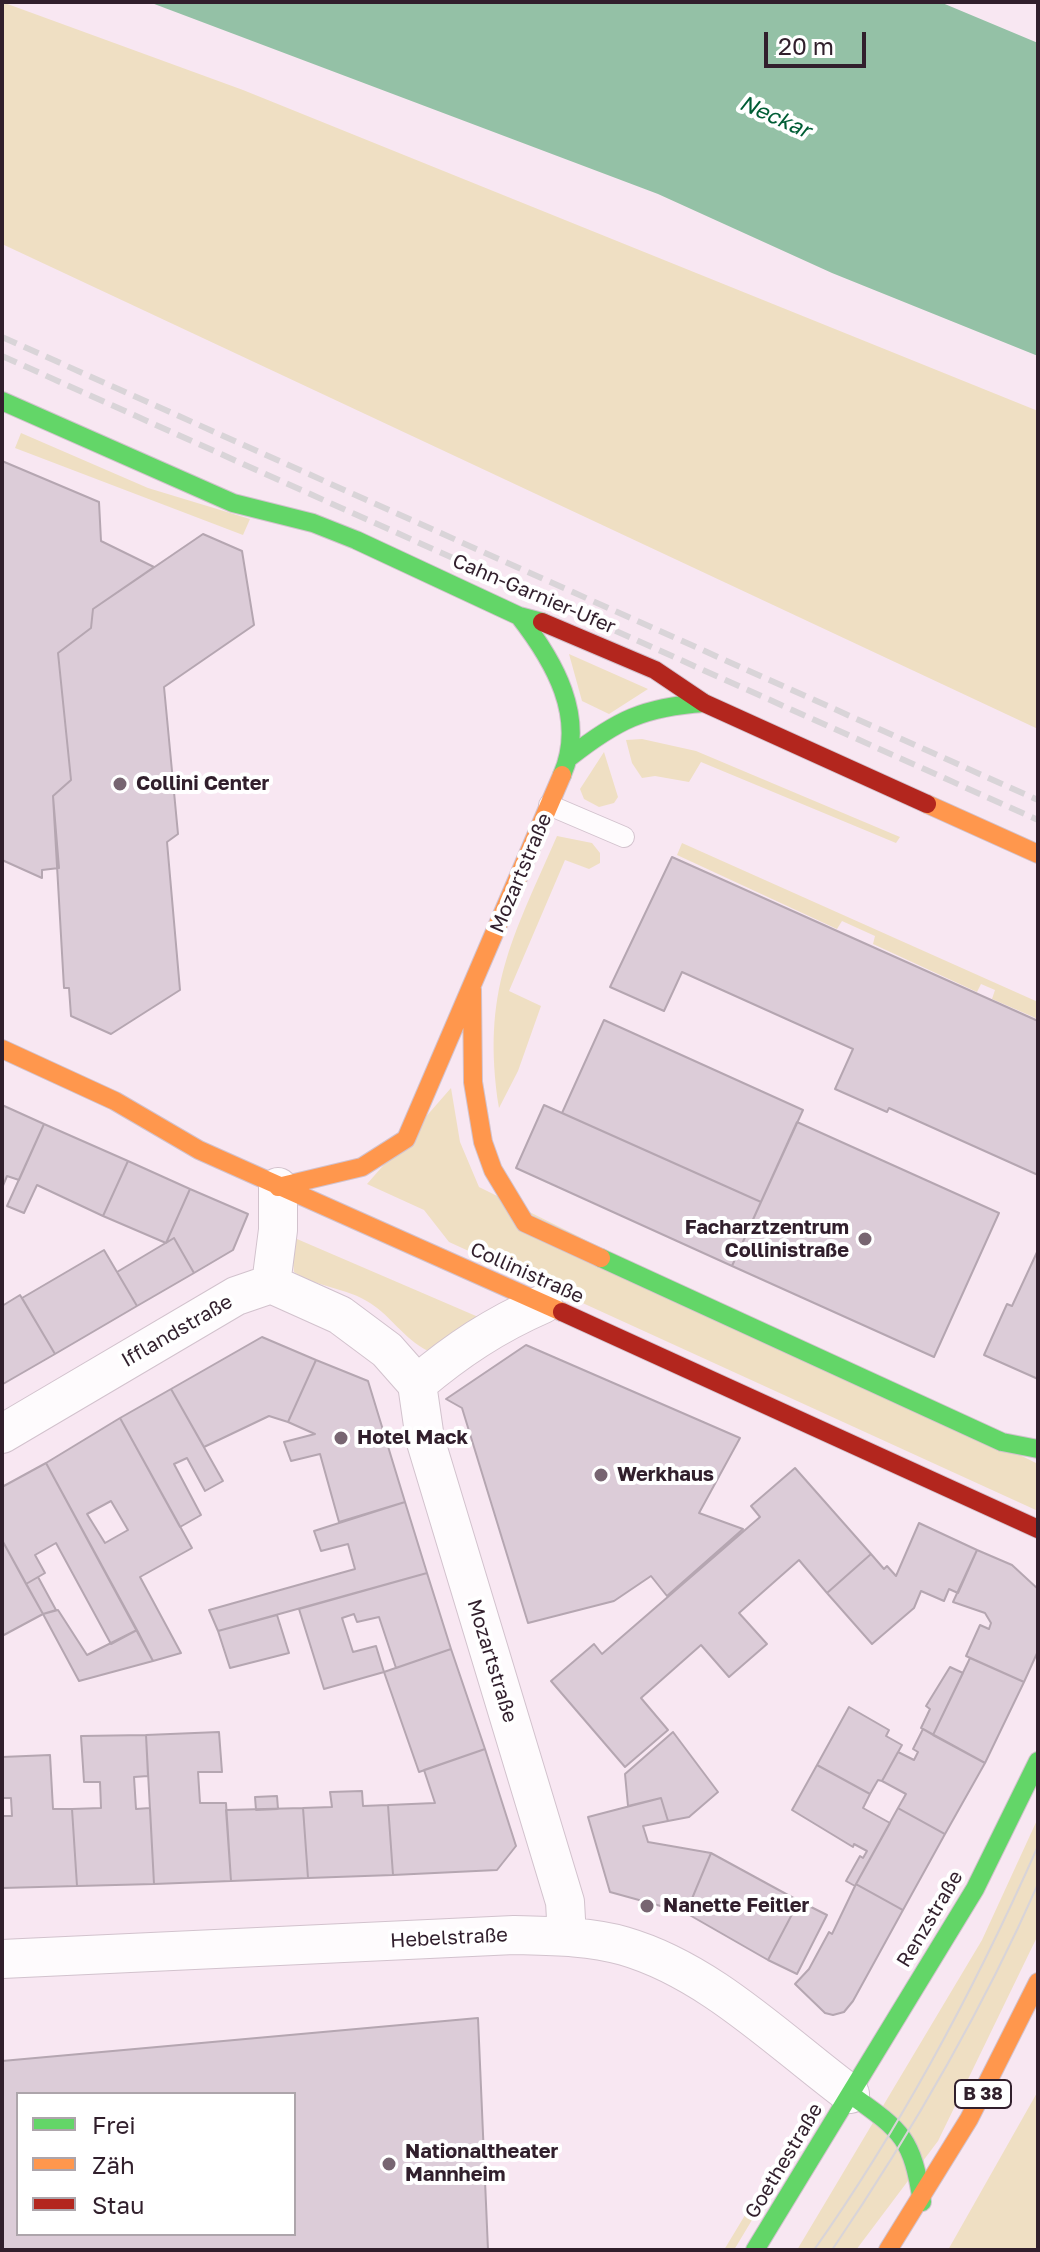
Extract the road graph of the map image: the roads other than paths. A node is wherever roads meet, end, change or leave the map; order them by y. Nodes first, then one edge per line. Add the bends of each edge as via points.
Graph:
1 (2, 401) edge
2 (519, 616) junction
3 (704, 703) junction
4 (570, 757) junction
5 (549, 805) junction
6 (624, 837) dead end
7 (1038, 854) edge
8 (472, 989) junction
9 (2, 1049) edge
10 (278, 1187) junction
11 (271, 1284) junction
12 (543, 1304) junction
13 (417, 1384) junction
14 (2, 1434) edge
15 (1038, 1449) edge
16 (1038, 1529) edge
17 (1038, 1761) edge
18 (567, 1936) junction
19 (2, 1959) edge
20 (1038, 1982) edge
21 (850, 2094) junction
22 (922, 2202) junction
23 (755, 2250) edge
24 (888, 2250) edge

1 - 2 street, Cahn-Garnier-Ufer via 233,503 356,540
2 - 3 street, Cahn-Garnier-Ufer via 556,626 655,670
2 - 4 street, Mozartstraße via 563,676 570,710
3 - 4 street via 632,712
3 - 7 street, Cahn-Garnier-Ufer
4 - 5 street, Mozartstraße
5 - 6 lane
5 - 8 street, Mozartstraße
8 - 10 street, Mozartstraße via 406,1139 363,1168
8 - 15 street, Mozartstraße via 471,1083 477,1120 506,1200 525,1223 1002,1442
9 - 10 street, Collinistraße via 103,1095 199,1150
10 - 11 street
10 - 12 street, Collinistraße
11 - 13 street via 340,1315 387,1350
11 - 14 street, Ifflandstraße via 236,1296
12 - 13 street via 495,1325
12 - 16 street, Collinistraße
13 - 18 street, Mozartstraße via 425,1439 565,1902
17 - 21 street, Renzstraße via 975,1889
18 - 19 street, Hebelstraße
18 - 21 street, Hebelstraße via 626,1947 676,1969 733,2003
20 - 22 street, B 38 via 994,2076
21 - 22 street via 906,2135
21 - 23 street, Goethestraße
22 - 24 street, B 38

